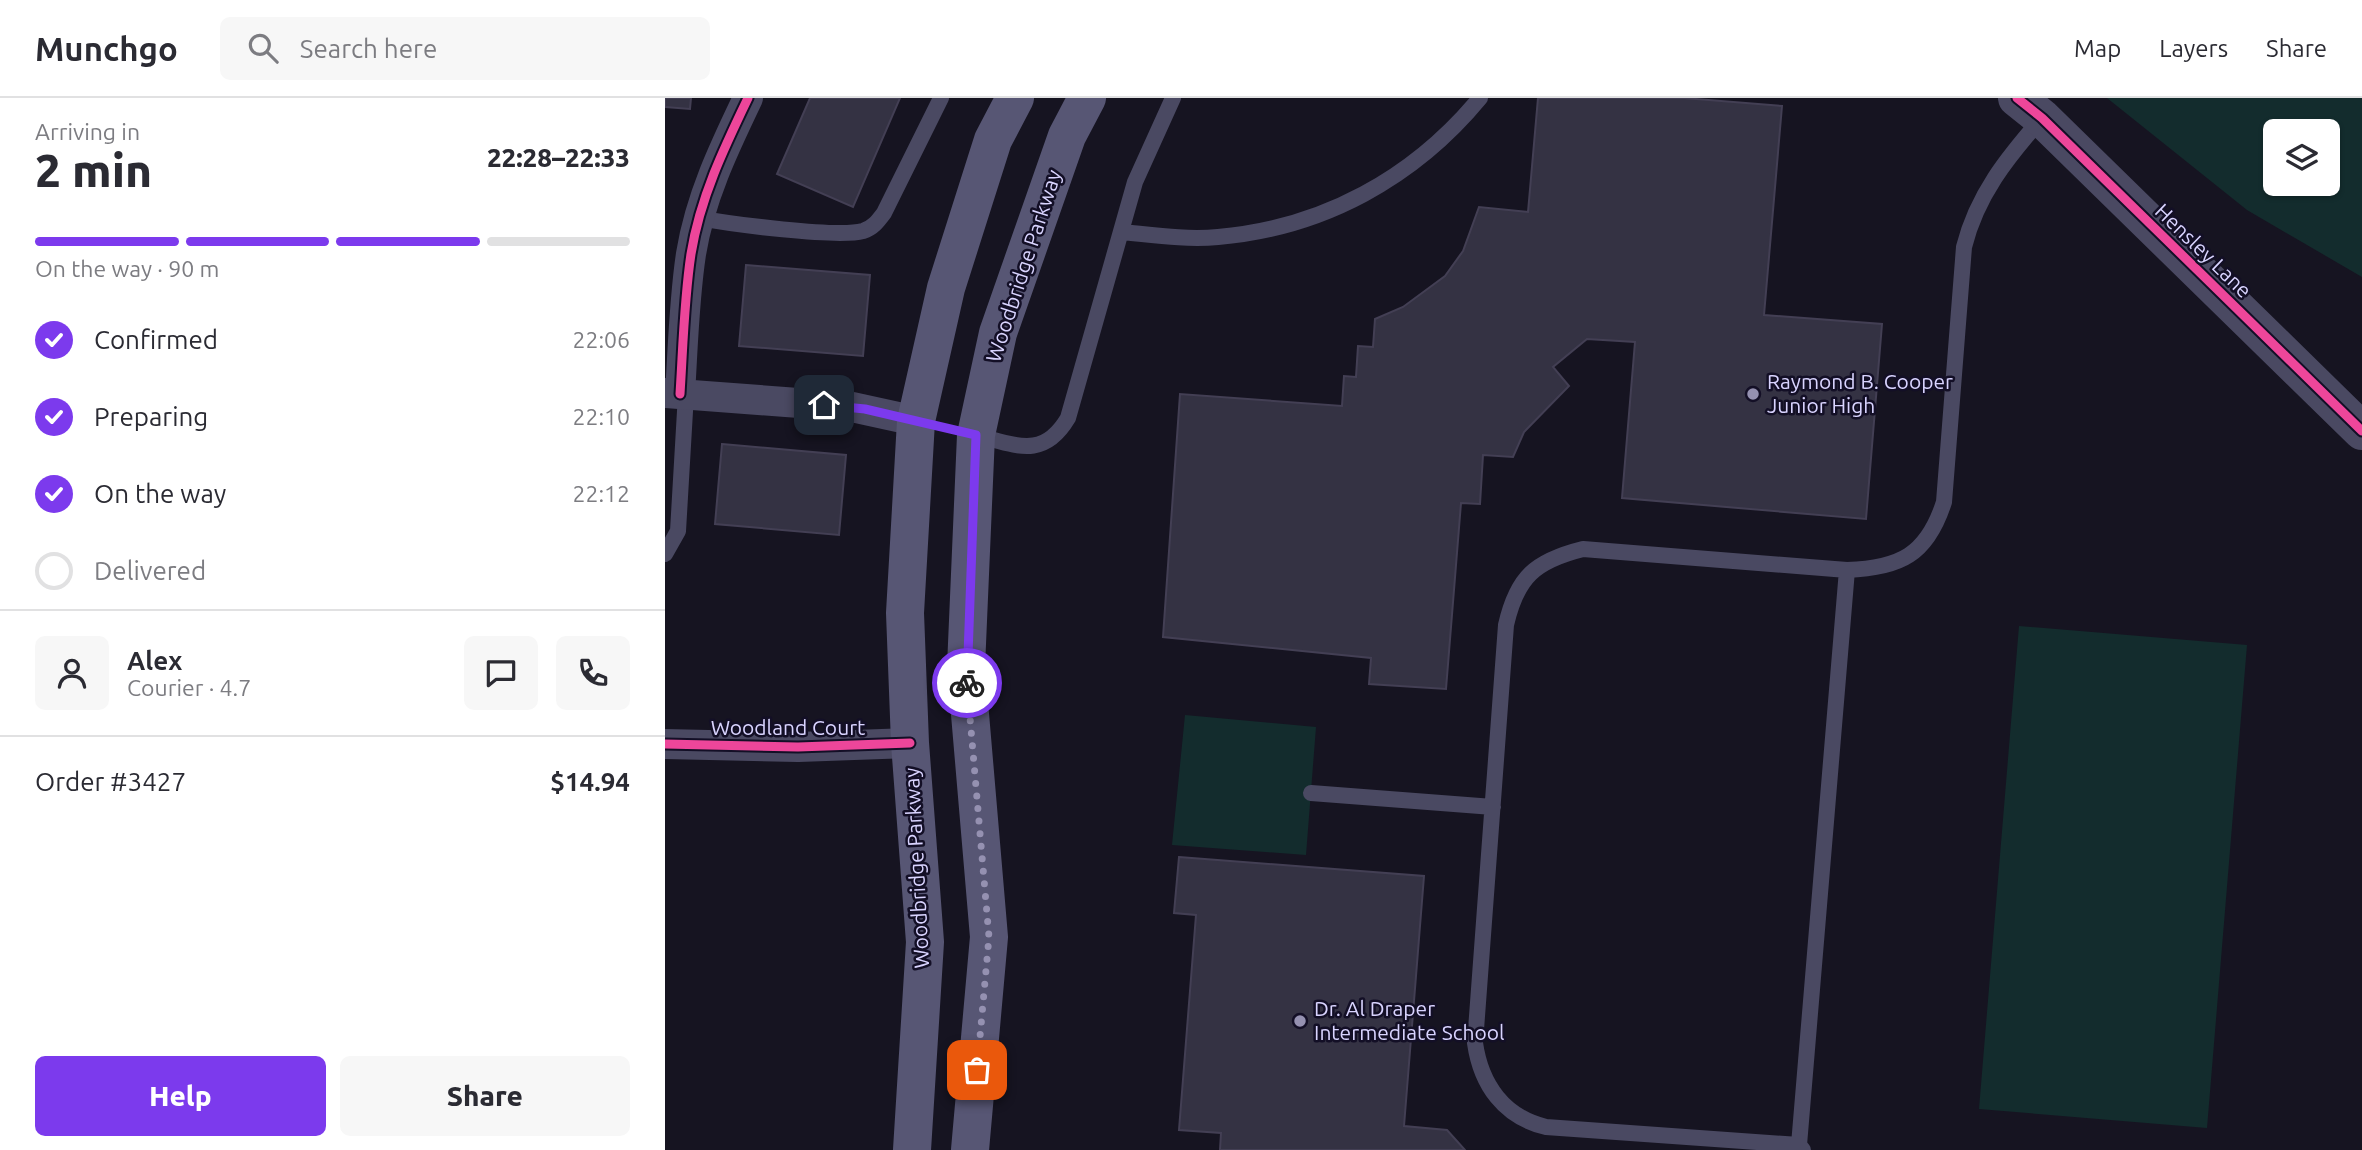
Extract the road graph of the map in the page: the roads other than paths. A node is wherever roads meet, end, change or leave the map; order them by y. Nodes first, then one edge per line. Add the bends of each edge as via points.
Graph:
1 (748, 98) edge
2 (941, 98) edge
3 (1016, 98) edge
4 (1087, 98) edge
5 (1173, 98) edge
6 (1481, 98) edge
7 (2029, 108) edge
8 (699, 218) junction
9 (1122, 232) junction
10 (677, 393) edge
11 (916, 421) junction
12 (2362, 431) edge
13 (976, 435) junction
14 (665, 554) edge
15 (1847, 570) junction
16 (910, 743) junction
17 (665, 744) edge
18 (1311, 793) dead end
19 (1493, 807) junction
20 (979, 817) junction
21 (918, 821) junction
22 (1801, 1147) edge
23 (912, 1150) edge
24 (970, 1150) edge

1 - 8 street via 718,161
2 - 8 lane via 884,213 869,228 850,233
3 - 11 main road, Woodbridge Parkway via 993,140 946,288
4 - 13 main road, Woodbridge Parkway via 1067,135 998,333
5 - 9 lane via 1135,182
6 - 9 lane via 1410,166 1326,212 1278,227 1217,237
7 - 12 street, Hensley Lane
7 - 15 lane via 2008,158 1971,218 1964,247 1944,502 1938,523 1909,556 1882,568
8 - 10 street
9 - 13 lane via 1068,418 1059,434 1027,448
10 - 11 street via 852,407
10 - 14 lane via 678,531
11 - 13 main road
11 - 16 main road, Woodbridge Parkway via 905,612
13 - 20 main road, Woodbridge Parkway via 966,667
15 - 19 lane via 1583,549 1556,556 1528,574 1513,596 1506,625
15 - 22 lane
16 - 17 street, Woodland Court via 798,747
16 - 21 main road, Woodbridge Parkway
18 - 19 lane
19 - 22 lane via 1475,1044 1484,1079 1496,1097 1527,1122 1546,1127
20 - 21 main road
20 - 24 main road, Woodbridge Parkway via 989,937
21 - 23 main road, Woodbridge Parkway via 925,942

